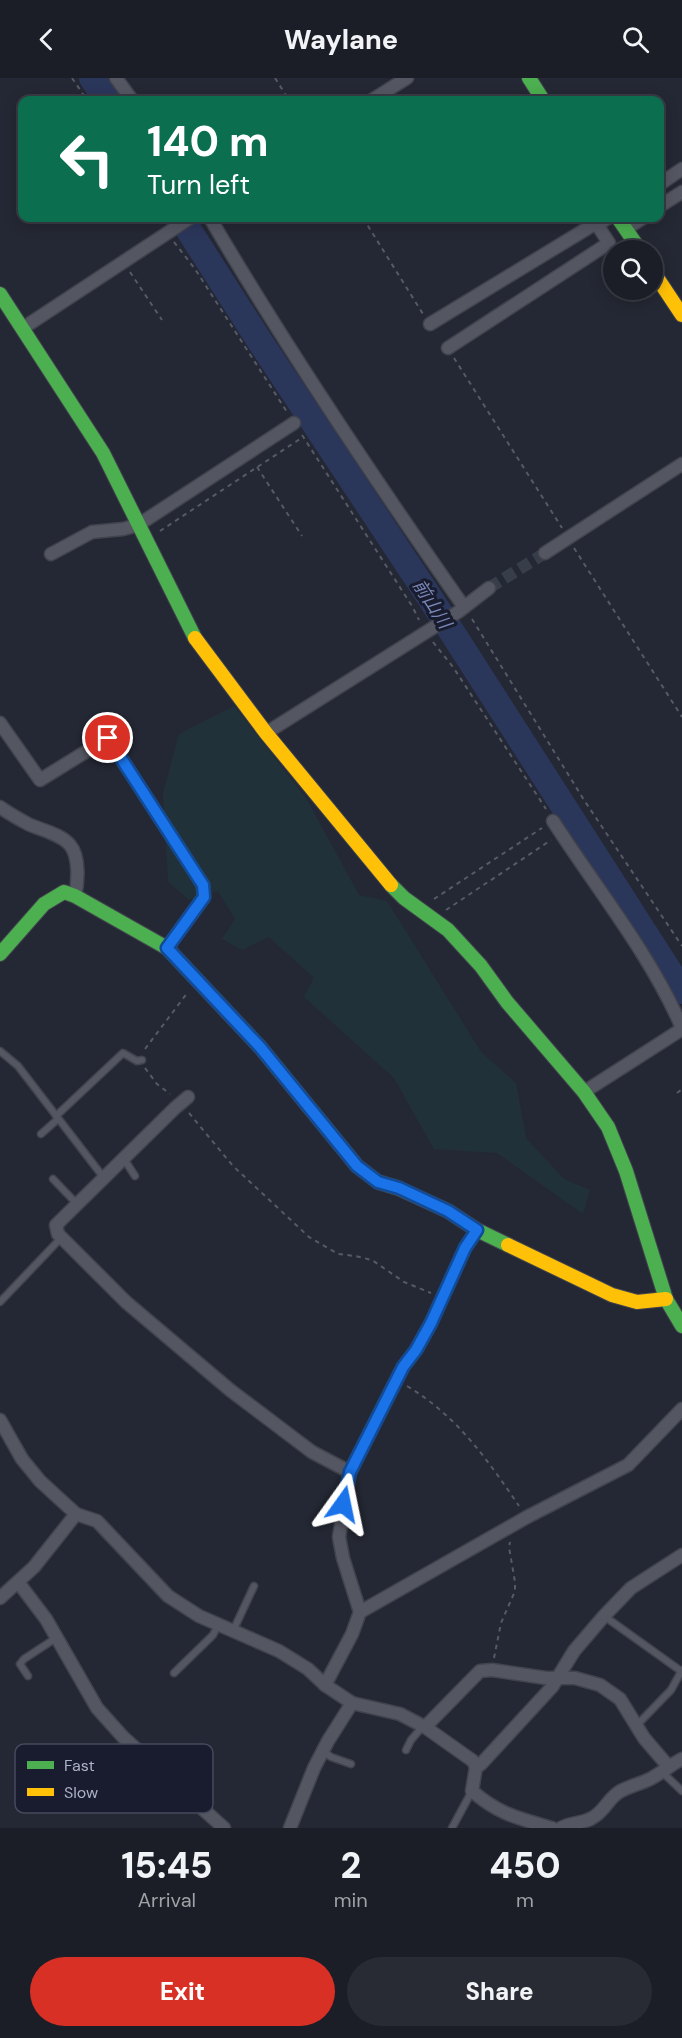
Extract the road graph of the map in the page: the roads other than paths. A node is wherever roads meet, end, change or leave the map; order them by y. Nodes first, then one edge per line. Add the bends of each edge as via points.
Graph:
1 (116, 78) edge
2 (407, 78) edge
3 (529, 78) edge
4 (129, 96) edge
5 (378, 96) edge
6 (540, 96) edge
7 (682, 170) edge
8 (664, 181) edge
9 (682, 192) edge
10 (664, 203) edge
11 (184, 222) edge
12 (212, 222) edge
13 (602, 222) edge
14 (622, 223) edge
15 (597, 225) junction
16 (633, 240) edge
17 (663, 286) edge
18 (0, 294) edge
19 (682, 315) edge
20 (430, 324) road end
21 (22, 328) junction
22 (448, 348) road end
23 (294, 423) road end
24 (682, 464) edge
25 (138, 525) junction
26 (544, 553) tunnel mouth
27 (51, 554) dead end
28 (489, 588) tunnel mouth
29 (461, 609) junction
30 (0, 723) edge
31 (266, 733) junction
32 (0, 807) edge
33 (553, 821) road end
34 (75, 896) junction
35 (167, 948) junction
36 (0, 954) edge
37 (682, 1029) edge
38 (0, 1051) edge
39 (142, 1060) road end
40 (584, 1092) junction
41 (184, 1100) road end
42 (57, 1117) junction
43 (41, 1134) dead end
44 (124, 1158) junction
45 (135, 1176) dead end
46 (104, 1178) junction
47 (53, 1179) dead end
48 (77, 1204) junction
49 (477, 1230) junction
50 (61, 1238) junction
51 (666, 1299) junction
52 (0, 1302) edge
53 (681, 1321) edge
54 (682, 1409) edge
55 (0, 1420) edge
56 (350, 1472) junction
57 (76, 1514) junction
58 (682, 1556) edge
59 (18, 1582) junction
60 (254, 1586) dead end
61 (0, 1598) edge
62 (360, 1612) junction
63 (604, 1616) junction
64 (218, 1625) junction
65 (233, 1631) junction
66 (56, 1638) junction
67 (682, 1671) edge
68 (174, 1673) dead end
69 (28, 1676) dead end
70 (557, 1678) junction
71 (325, 1685) junction
72 (352, 1703) junction
73 (636, 1726) junction
74 (424, 1727) junction
75 (132, 1744) edge
76 (405, 1750) dead end
77 (323, 1751) junction
78 (682, 1759) edge
79 (351, 1764) dead end
80 (476, 1767) junction
81 (665, 1769) junction
82 (472, 1791) junction
83 (682, 1791) edge
84 (209, 1813) edge
85 (224, 1828) edge
86 (290, 1828) edge
87 (452, 1828) edge
88 (552, 1828) edge
89 (561, 1828) edge

1 - 4 street
2 - 5 street
3 - 6 street
7 - 8 street
9 - 10 street
11 - 21 street
12 - 29 street
13 - 15 street
14 - 16 street
15 - 20 street
15 - 22 street via 609,243
17 - 19 street
18 - 21 street
21 - 25 street via 103,453
23 - 25 street
24 - 26 street
25 - 27 street via 92,532
25 - 31 street via 195,638
28 - 29 street
29 - 31 street
30 - 35 street via 40,780 108,738 203,885 204,897
31 - 40 street via 380,873 404,898 448,930
32 - 34 street via 71,846 78,884
33 - 37 street via 645,960
34 - 35 street
34 - 36 street via 64,892 44,904
35 - 49 street via 260,1047 357,1166 378,1182 448,1211
37 - 40 street
38 - 42 lane via 18,1066
39 - 42 lane via 136,1061 123,1053
40 - 51 street via 619,1150
41 - 44 street
42 - 43 lane
42 - 46 lane
44 - 45 lane
44 - 46 street
46 - 48 street
47 - 48 lane
48 - 50 street via 56,1225
49 - 51 street via 612,1295 637,1302
49 - 56 street
50 - 52 lane
50 - 56 street via 126,1302 230,1390 312,1452
51 - 53 street
54 - 62 street via 628,1465
55 - 57 street via 22,1459
56 - 62 street via 339,1537
57 - 59 street
57 - 64 street via 97,1521 168,1596
58 - 63 street via 631,1588
59 - 61 street
59 - 66 street
60 - 65 lane
62 - 71 street
63 - 67 lane
63 - 70 street
64 - 65 street
64 - 68 lane via 213,1635
65 - 71 street via 279,1651
66 - 69 lane via 20,1664
66 - 75 street via 97,1708
67 - 73 lane via 671,1690
70 - 73 street via 588,1680 611,1691
70 - 74 street via 480,1671
70 - 80 street
71 - 72 street
72 - 74 street via 400,1714
72 - 77 street
73 - 81 street
74 - 76 lane
74 - 80 street
77 - 79 lane
77 - 86 street
78 - 81 street
80 - 82 street
81 - 83 lane
81 - 89 street via 618,1793 590,1820
82 - 87 lane
82 - 88 street via 511,1817
84 - 85 street

